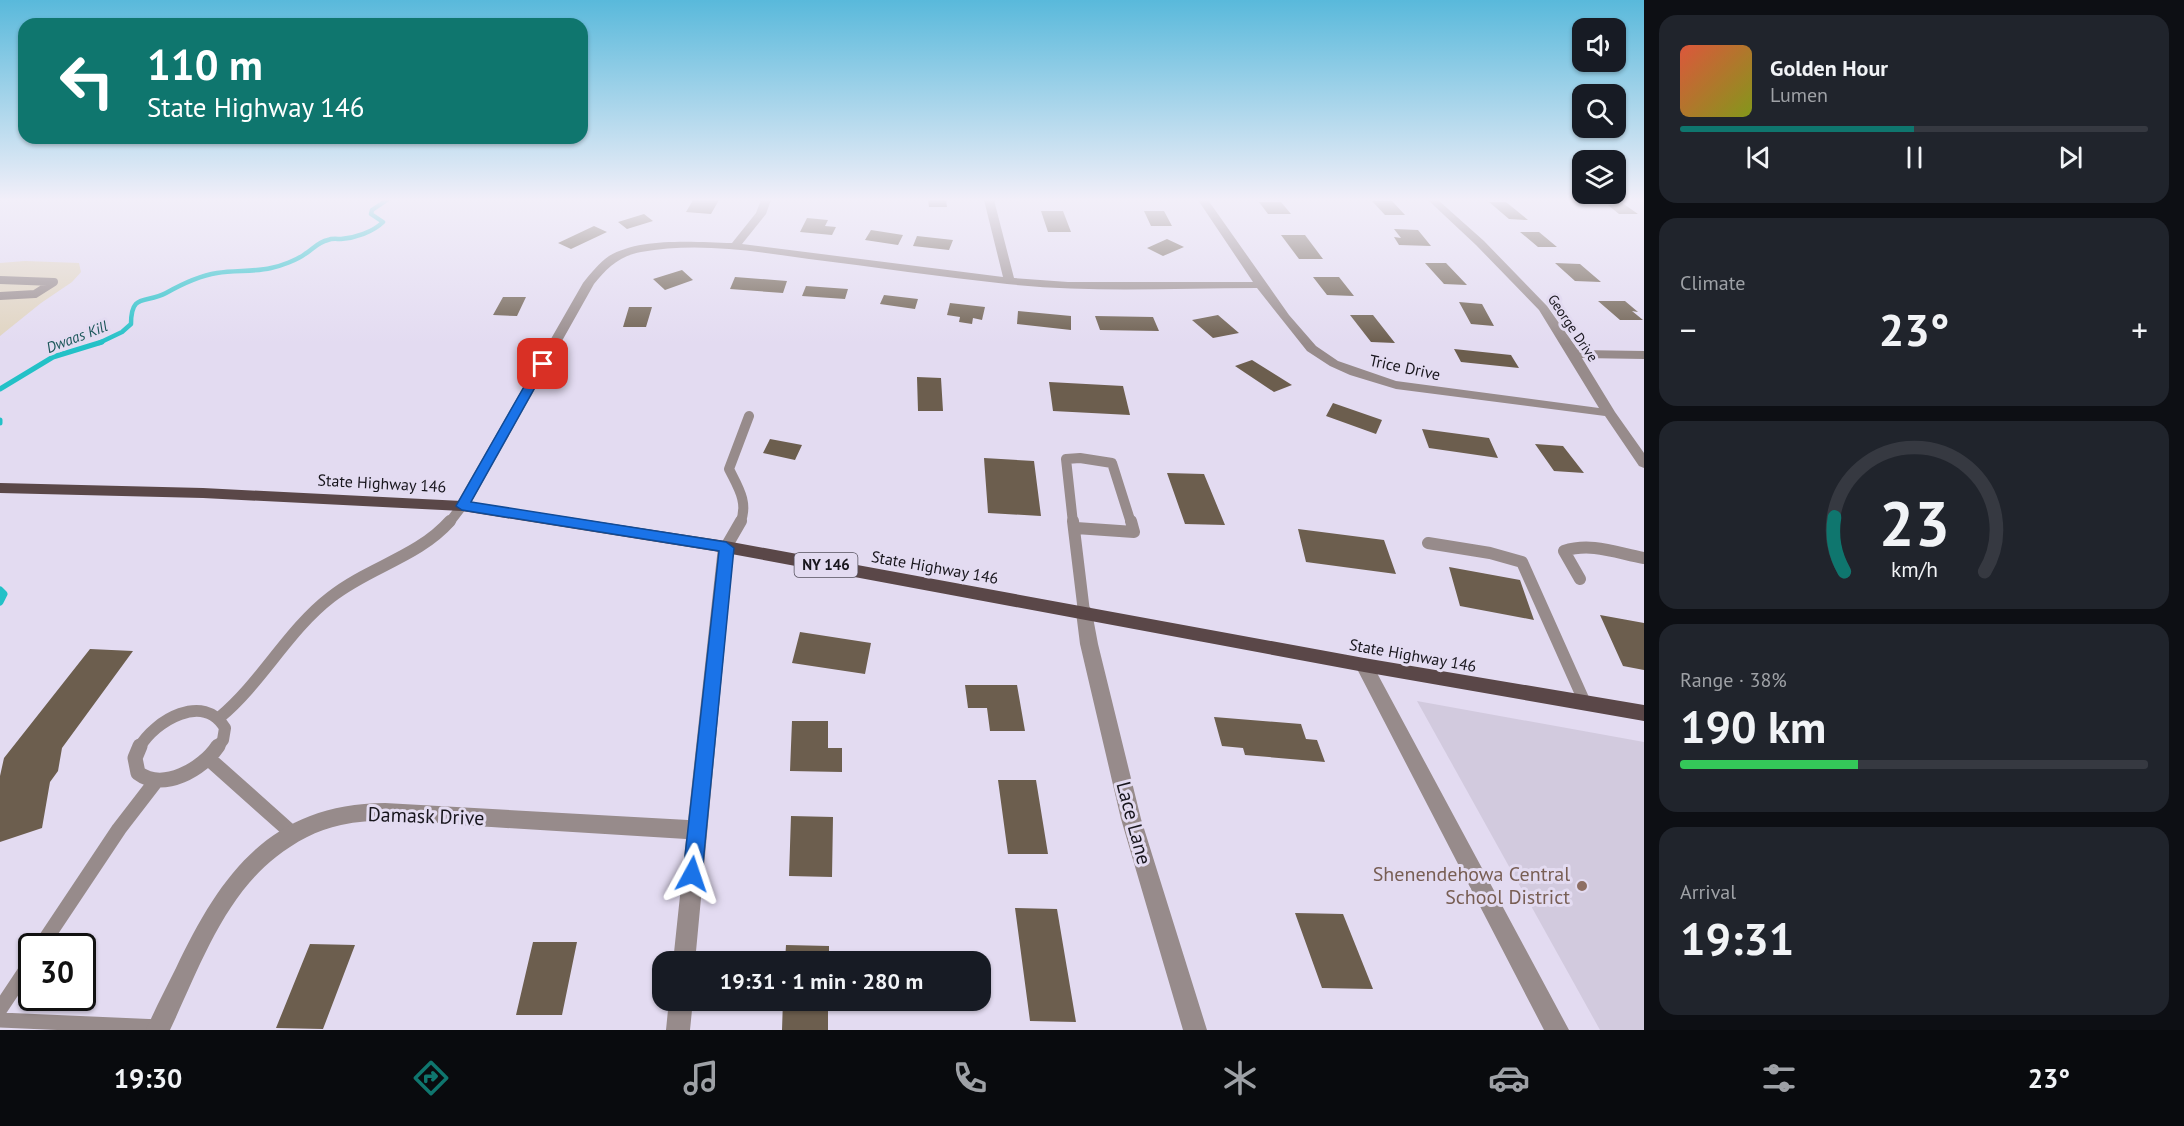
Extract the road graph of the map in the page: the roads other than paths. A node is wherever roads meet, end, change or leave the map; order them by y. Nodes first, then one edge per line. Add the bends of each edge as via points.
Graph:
1 (656, 248) edge
2 (752, 248) edge
3 (1001, 248) edge
4 (1235, 248) edge
5 (1485, 248) edge
6 (0, 280) edge
7 (1009, 280) junction
8 (1259, 285) junction
9 (0, 296) edge
10 (1574, 354) junction
11 (1644, 355) edge
12 (1609, 413) junction
13 (749, 416) dead end
14 (1644, 463) edge
15 (0, 488) edge
16 (462, 506) junction
17 (1076, 528) junction
18 (1428, 543) dead end
19 (726, 548) junction
20 (1644, 558) edge
21 (1580, 579) dead end
22 (1084, 612) junction
23 (1364, 665) junction
24 (1585, 703) junction
25 (1644, 713) edge
26 (220, 717) junction
27 (209, 759) junction
28 (156, 781) junction
29 (696, 830) junction
30 (292, 833) junction
31 (50, 933) edge
32 (685, 951) edge
33 (18, 982) edge
34 (0, 1009) edge
35 (680, 1011) edge
36 (0, 1020) edge
37 (159, 1028) edge
38 (678, 1030) edge
39 (1195, 1030) edge
40 (1557, 1030) edge

1 - 16 street via 624,253 607,262 589,283
2 - 7 street
3 - 7 street
4 - 8 street, Trice Drive
5 - 10 street, George Drive via 1544,308
6 - 9 lane via 54,282 33,296
7 - 8 street via 1068,285
8 - 12 street, Trice Drive via 1317,352 1366,377 1396,385
10 - 11 street
10 - 12 street, George Drive
12 - 14 street, George Drive
13 - 19 lane via 729,470 746,503 745,514
15 - 16 main road, State Highway 146 / NY 146
16 - 19 main road, State Highway 146 / NY 146
16 - 26 lane via 447,526 422,546 357,579 322,604 243,698
17 - 17 lane via 1066,459 1112,463 1134,532
17 - 22 lane
18 - 24 lane via 1490,552 1522,562
19 - 22 main road, State Highway 146 / NY 146
19 - 29 street
20 - 21 lane via 1582,546 1570,548 1564,551
22 - 23 main road, State Highway 146 / NY 146
22 - 39 street, Lace Lane via 1131,819
23 - 24 main road, State Highway 146 / NY 146
23 - 40 street
24 - 25 main road, State Highway 146 / NY 146
26 - 27 lane via 225,732
26 - 28 lane via 203,710 187,711 154,728 138,748 135,768 143,777
27 - 28 lane via 183,775
27 - 30 lane
28 - 31 lane
29 - 30 street, Damask Drive via 368,812 331,818
29 - 32 street
30 - 37 street, Damask Drive via 237,879
33 - 34 lane
35 - 38 street
36 - 37 lane

